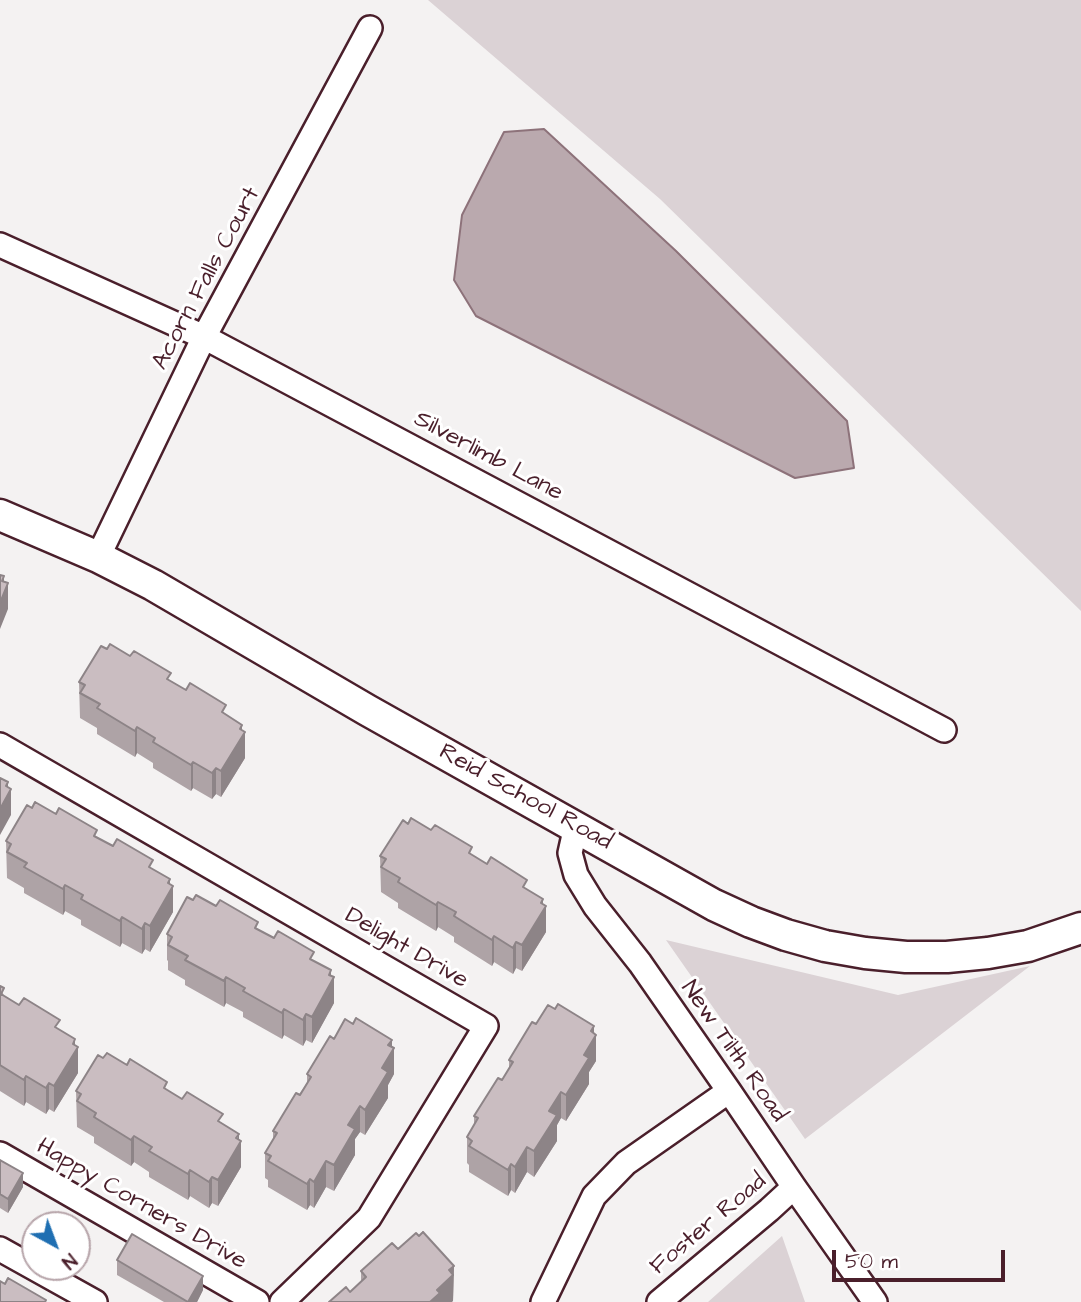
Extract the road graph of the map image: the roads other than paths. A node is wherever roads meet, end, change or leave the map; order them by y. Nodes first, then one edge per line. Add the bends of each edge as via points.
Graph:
1 (370, 28) dead end
2 (0, 245) edge
3 (204, 337) junction
4 (0, 515) edge
5 (98, 557) junction
6 (944, 730) dead end
7 (0, 745) edge
8 (576, 826) junction
9 (1081, 929) edge
10 (729, 1091) junction
11 (0, 1154) edge
12 (794, 1187) junction
13 (0, 1249) edge
14 (95, 1302) edge
15 (257, 1302) edge
16 (282, 1302) edge
17 (542, 1302) edge
18 (659, 1302) edge
19 (875, 1302) edge

1 - 3 street, Acorn Falls Court
2 - 3 street, Silverlimb Lane
3 - 5 street, Acorn Falls Court
3 - 6 street, Silverlimb Lane
4 - 5 street, Reid School Road
5 - 8 street, Reid School Road
7 - 16 street, Delight Drive via 486,1026 369,1218
8 - 9 street, Reid School Road via 714,905 774,931 825,946 906,957 947,957 1028,946
8 - 10 street, New Tilth Road via 570,853 576,875
10 - 12 street, New Tilth Road
10 - 17 street via 626,1163 594,1196
11 - 15 street, Happy Corners Drive
12 - 18 street, Foster Road
12 - 19 street, New Tilth Road
13 - 14 street

